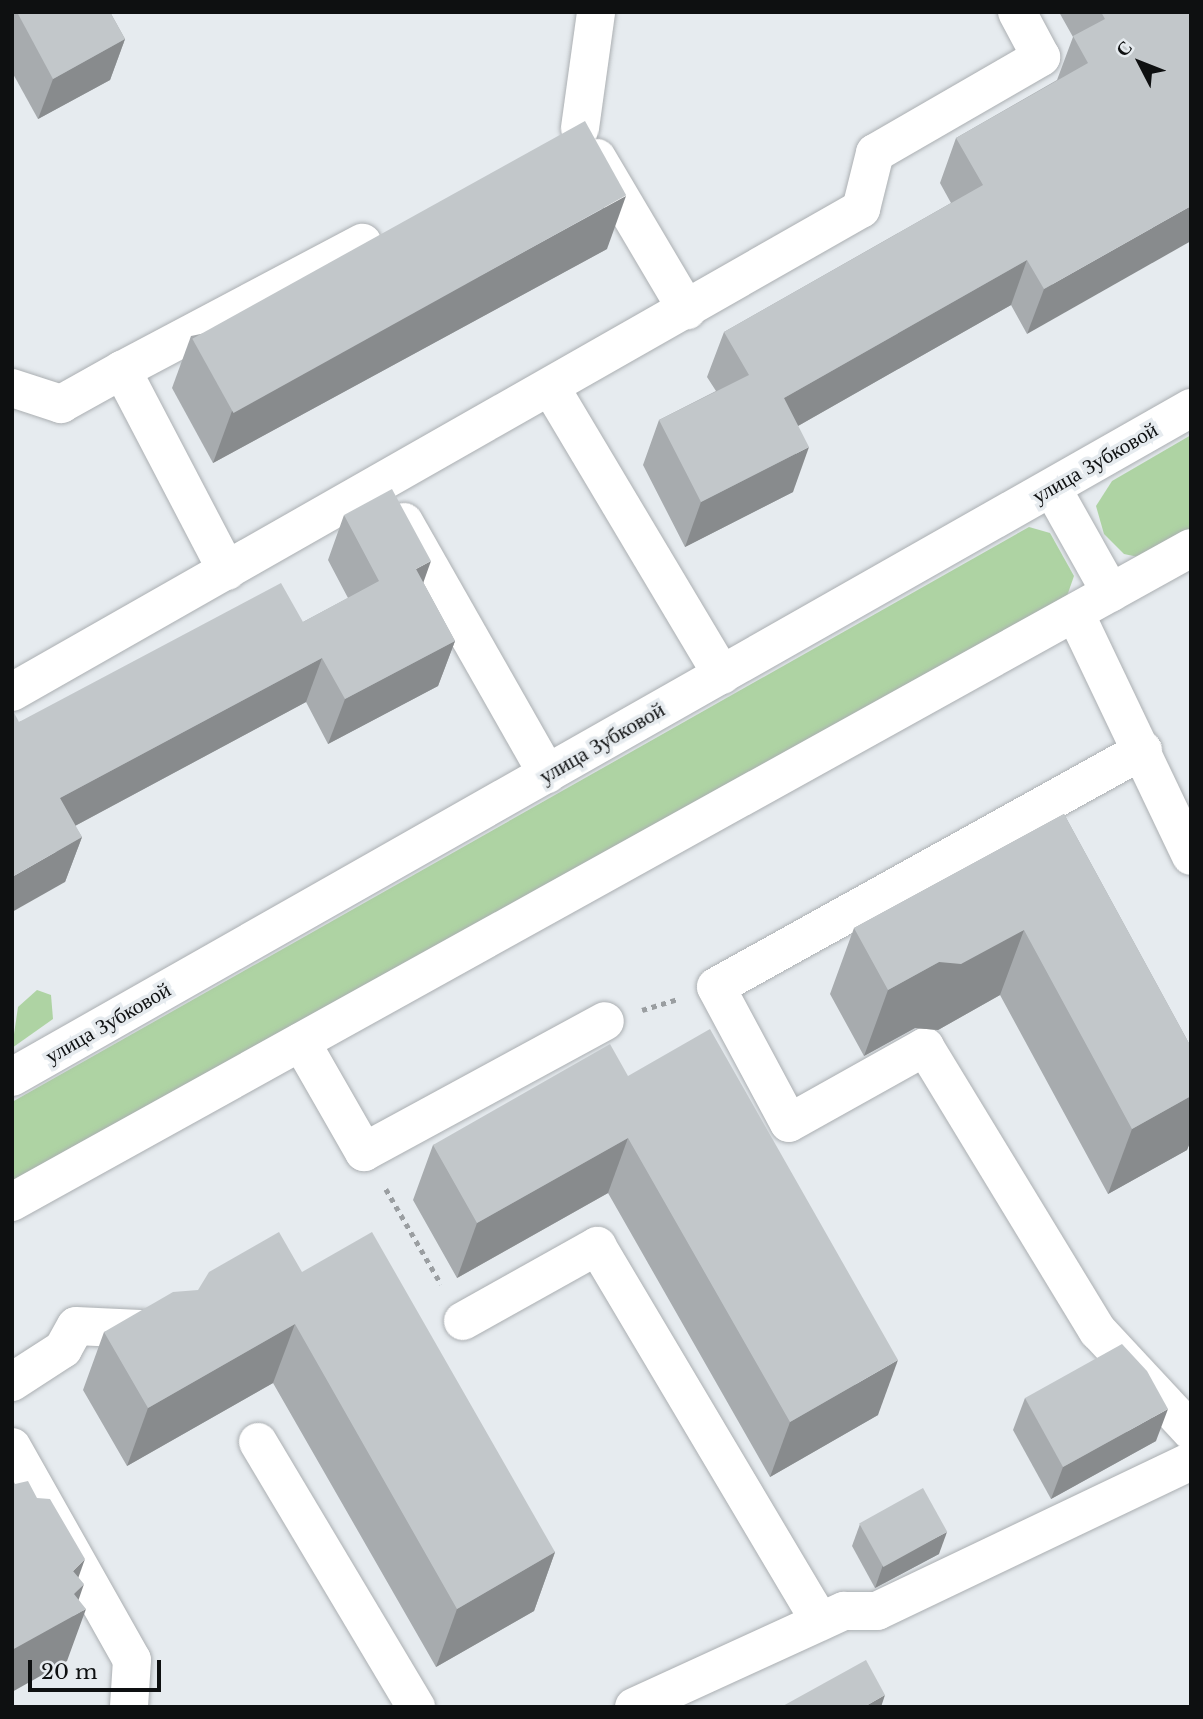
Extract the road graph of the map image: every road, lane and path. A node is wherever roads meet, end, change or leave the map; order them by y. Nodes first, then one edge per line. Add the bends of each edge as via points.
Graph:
1 (596, 12) edge
2 (1017, 12) edge
3 (580, 128) junction
4 (543, 148) edge
5 (394, 226) edge
6 (687, 310) junction
7 (122, 370) junction
8 (551, 387) junction
9 (12, 388) edge
10 (1191, 408) edge
11 (382, 484) junction
12 (1052, 488) junction
13 (1191, 548) edge
14 (228, 571) junction
15 (1111, 593) junction
16 (1075, 613) junction
17 (722, 675) junction
18 (12, 692) edge
19 (1143, 750) junction
20 (547, 774) junction
21 (1189, 849) edge
22 (716, 987) junction
23 (605, 1021) joint
24 (301, 1042) junction
25 (12, 1077) edge
26 (364, 1152) junction
27 (12, 1202) edge
28 (463, 1321) joint
29 (166, 1330) edge
30 (12, 1382) edge
31 (1191, 1431) edge
32 (258, 1442) dead end
33 (12, 1447) edge
34 (1191, 1461) edge
35 (820, 1622) junction
36 (129, 1707) edge
37 (416, 1707) edge
38 (634, 1707) edge

1 - 3 main road
2 - 6 main road via 1041,57 876,153 861,209
3 - 4 main road
3 - 6 main road
5 - 7 main road
6 - 8 main road
7 - 9 main road via 61,404
7 - 14 main road
8 - 11 main road
8 - 17 main road
10 - 12 main road, улица Зубковой
11 - 14 main road
11 - 20 main road
12 - 15 main road
12 - 17 main road, улица Зубковой
13 - 15 main road
14 - 18 main road
15 - 16 main road
16 - 19 main road
16 - 24 main road
17 - 20 main road, улица Зубковой
19 - 21 main road
19 - 22 main road
20 - 25 main road, улица Зубковой
22 - 23 path
22 - 31 main road via 789,1123 925,1047 1098,1331
23 - 26 main road
24 - 26 main road
24 - 27 main road
26 - 28 path
28 - 35 main road via 597,1247
29 - 30 main road via 76,1326 63,1349
32 - 37 main road
33 - 36 main road via 132,1660
34 - 35 main road via 877,1611 844,1611
35 - 38 main road

